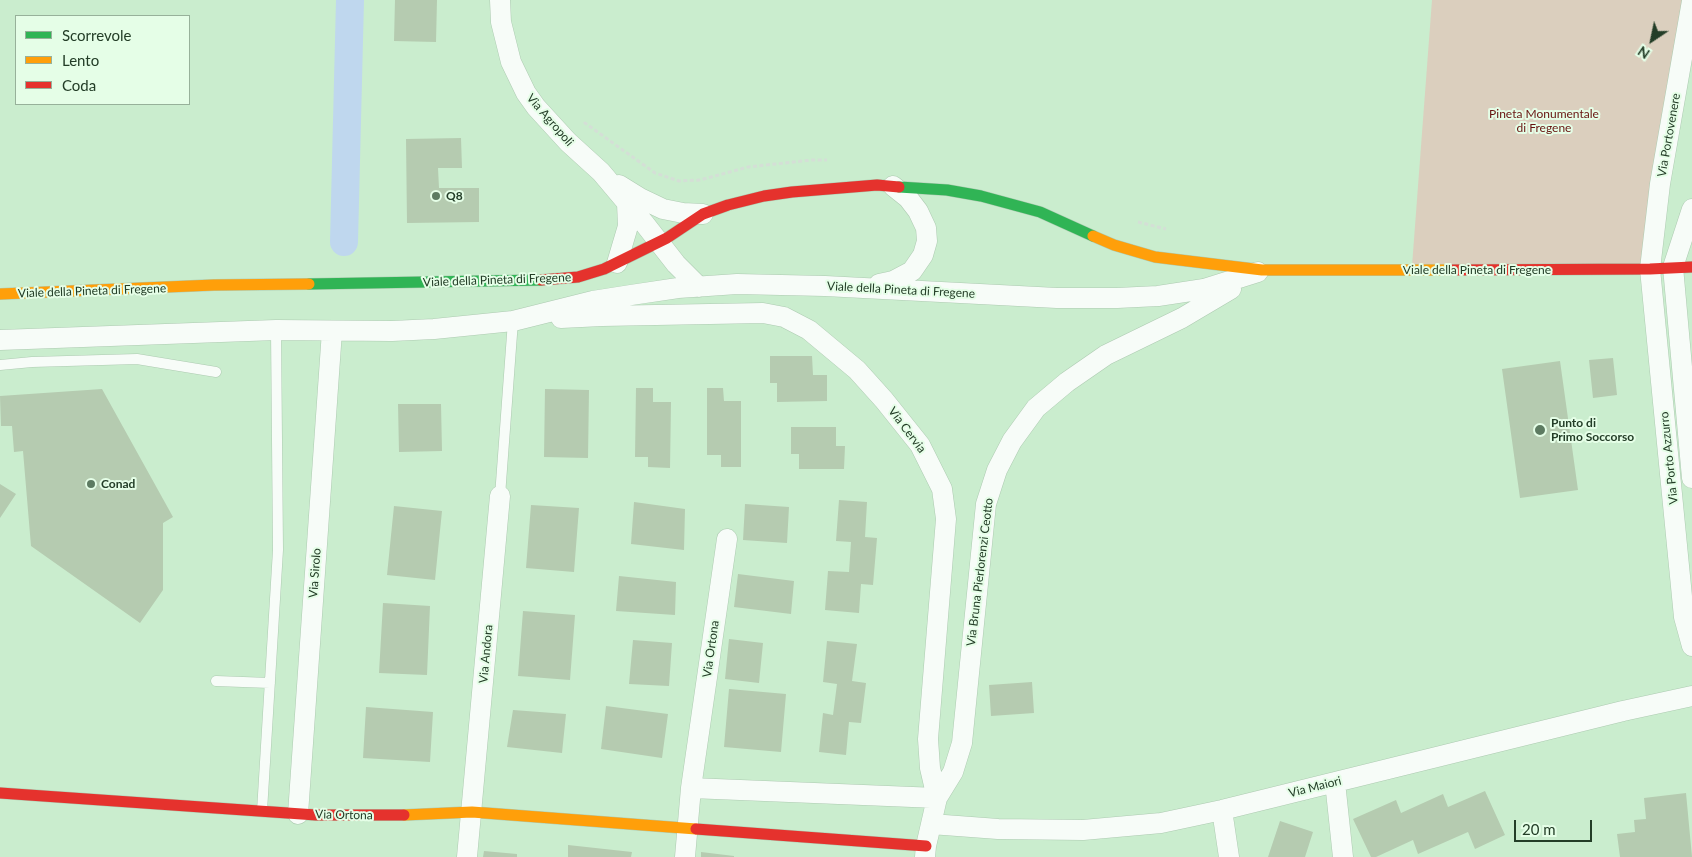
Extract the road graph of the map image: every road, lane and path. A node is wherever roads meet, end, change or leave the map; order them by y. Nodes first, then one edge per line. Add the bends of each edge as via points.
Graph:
1 (500, 0) edge
2 (1692, 1) edge
3 (601, 172) junction
4 (892, 186) junction
5 (627, 203) junction
6 (1692, 209) edge
7 (703, 214) junction
8 (658, 242) junction
9 (617, 263) junction
10 (1682, 267) edge
11 (1262, 270) junction
12 (1650, 270) junction
13 (700, 287) junction
14 (860, 287) junction
15 (0, 294) edge
16 (513, 321) junction
17 (276, 330) junction
18 (332, 331) junction
19 (0, 340) edge
20 (0, 365) edge
21 (216, 372) dead end
22 (1692, 478) edge
23 (500, 496) joint
24 (727, 539) dead end
25 (1692, 646) edge
26 (216, 681) dead end
27 (270, 682) junction
28 (1692, 696) edge
29 (1335, 782) junction
30 (691, 788) junction
31 (0, 793) edge
32 (937, 798) junction
33 (1222, 810) junction
34 (262, 812) junction
35 (472, 812) junction
36 (298, 814) junction
37 (931, 824) junction
38 (687, 828) junction
39 (925, 851) edge
40 (467, 857) edge
41 (684, 857) edge
42 (1229, 857) edge
43 (1344, 857) edge

1 - 3 street, Via Agropoli via 501,22 511,62 526,93 568,142
2 - 12 street, Via Portovenere via 1660,184
3 - 5 street
3 - 7 street via 652,205 673,212
4 - 7 street, Viale della Pineta di Fregene via 764,196 728,204
4 - 11 street, Viale della Pineta di Fregene via 963,192 1004,201 1040,212 1114,245 1155,257
4 - 14 street via 908,198 921,216 926,228 926,246 912,271 883,283
5 - 8 street
5 - 9 street via 628,226
6 - 10 street
7 - 8 street, Viale della Pineta di Fregene
8 - 9 street, Viale della Pineta di Fregene
8 - 13 street
9 - 15 street, Viale della Pineta di Fregene via 591,274 536,281 214,286
10 - 12 street, Viale della Pineta di Fregene
10 - 22 street, Via Porto Azzurro
11 - 12 street, Viale della Pineta di Fregene
11 - 14 street, Viale della Pineta di Fregene via 1180,294 1117,298 1057,298
11 - 32 street, Via Bruna Pierlorenzi Ceotto via 1182,318 1106,355 1082,371 1036,408 1012,441 996,470 985,511 962,743 953,772
12 - 25 street, Via Porto Azzurro via 1684,618
13 - 14 street, Viale della Pineta di Fregene via 751,284
13 - 16 street, Viale della Pineta di Fregene via 593,301
16 - 18 street, Viale della Pineta di Fregene via 413,330
16 - 23 lane
16 - 32 street, Via Cervia via 602,316 770,314 796,322 818,336 857,370 884,400 928,459 942,489 946,511 928,739
17 - 18 street, Viale della Pineta di Fregene
17 - 19 street, Viale della Pineta di Fregene
17 - 27 lane via 278,550
18 - 36 street, Via Sirolo
20 - 21 lane via 136,359
23 - 35 street, Via Andora
24 - 30 street, Via Ortona
26 - 27 lane
27 - 34 lane
28 - 29 street, Via Maiori
29 - 33 street, Via Maiori
29 - 43 street
30 - 32 street
30 - 38 street, Via Ortona
31 - 34 street, Via Ortona
32 - 37 street, Via Cervia
33 - 37 street, Via Maiori via 1161,823 1083,830
33 - 42 street
34 - 36 street, Via Ortona
35 - 36 street, Via Ortona via 387,816
35 - 38 street, Via Ortona
35 - 40 street, Via Andora
37 - 39 street, Via Cervia
38 - 39 street, Via Ortona
38 - 41 street, Via Ortona

